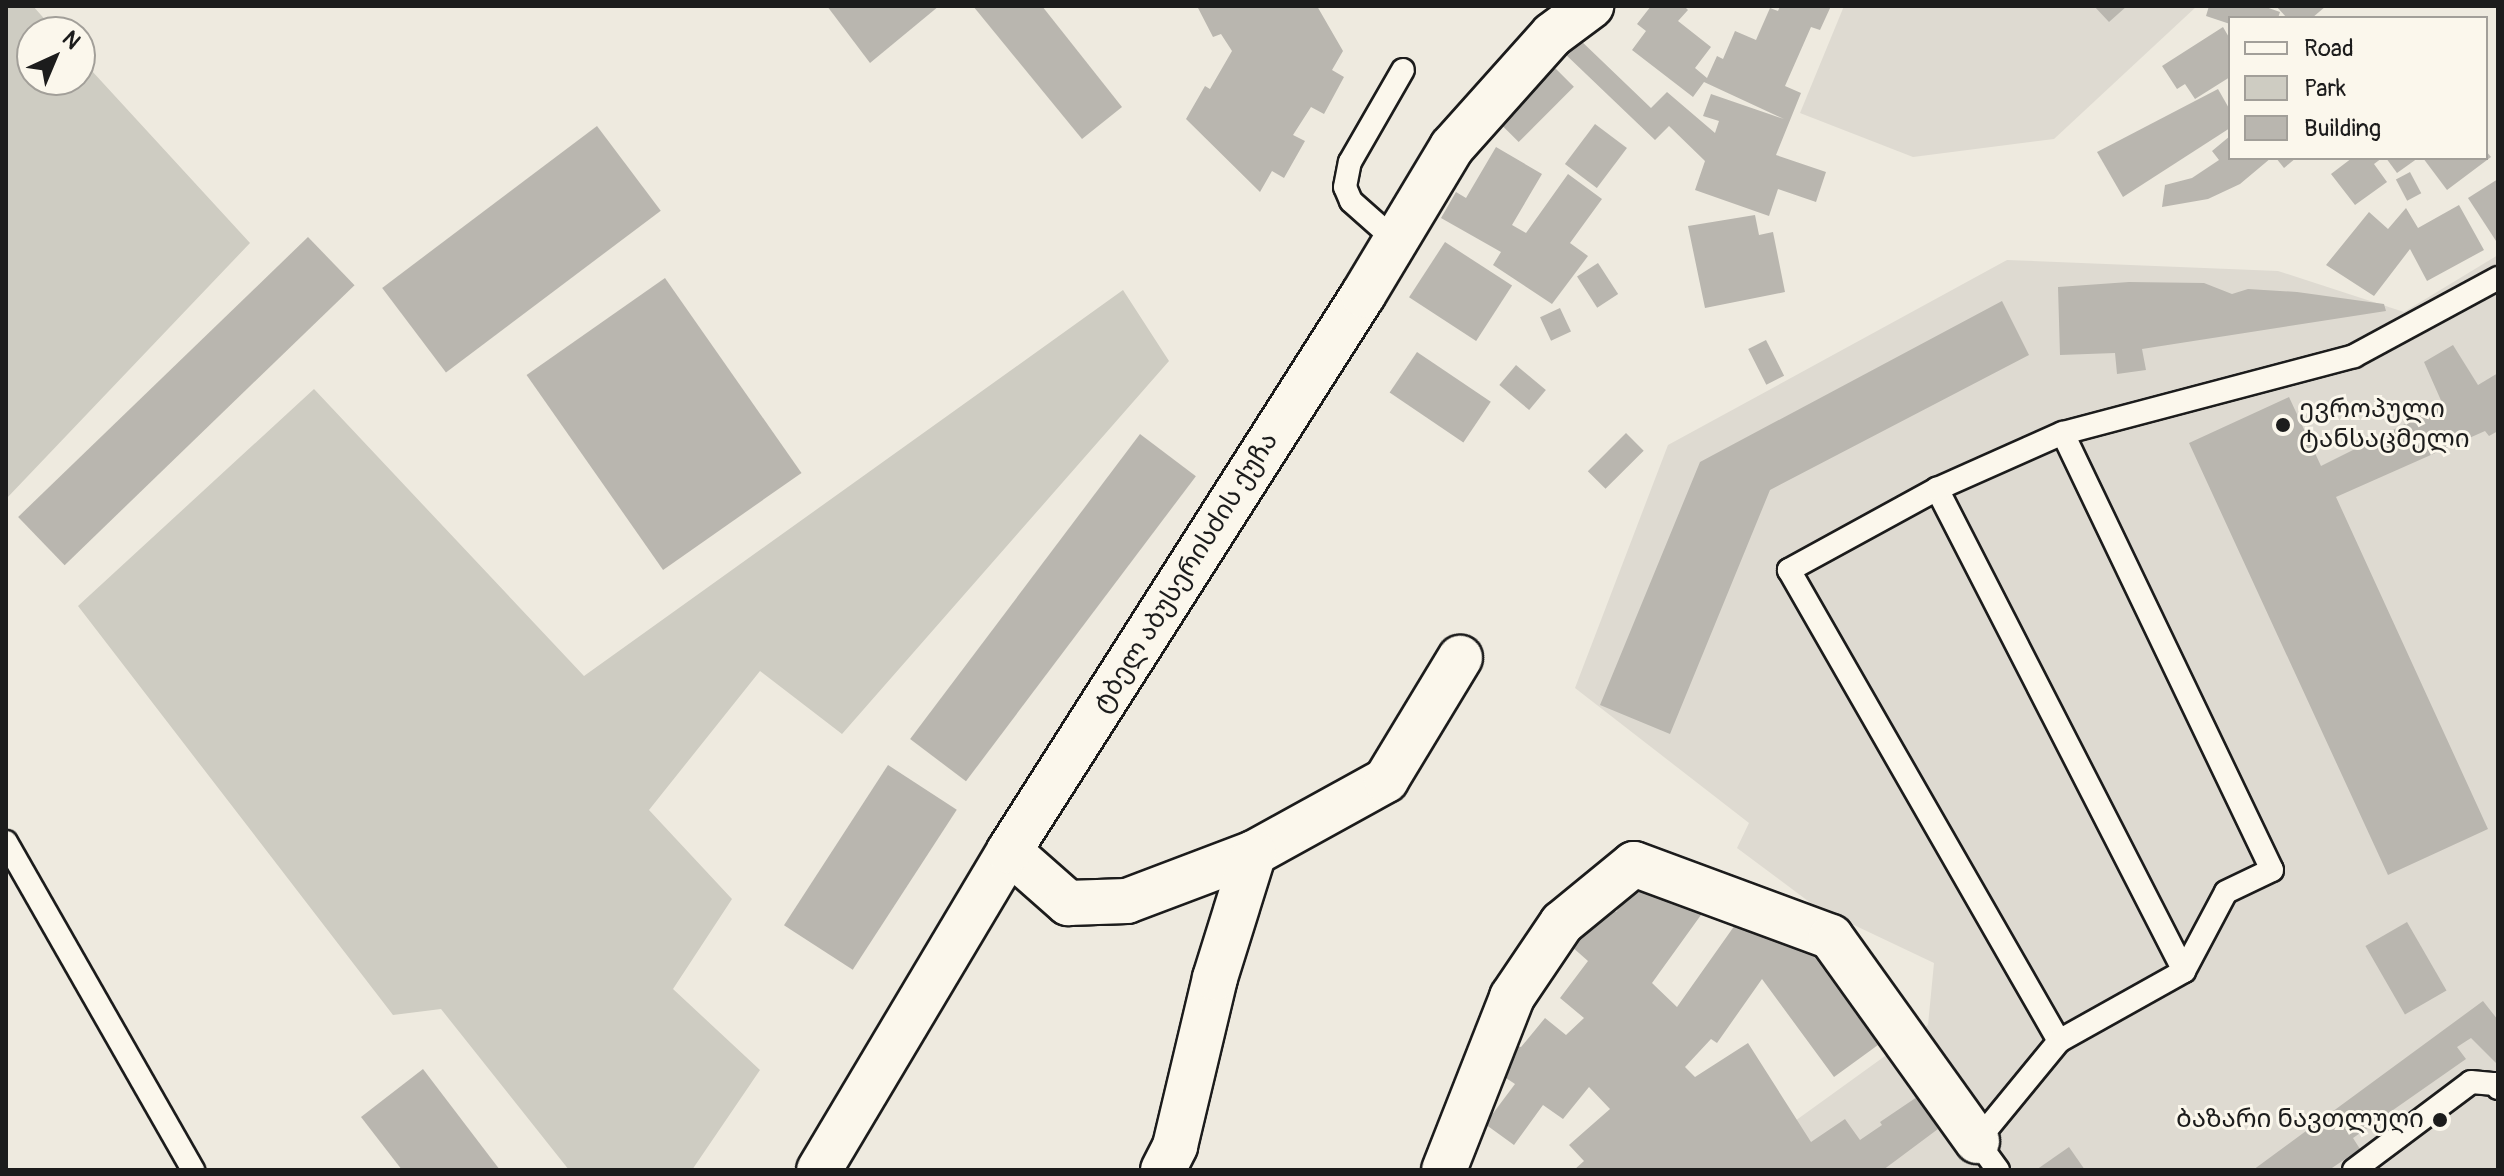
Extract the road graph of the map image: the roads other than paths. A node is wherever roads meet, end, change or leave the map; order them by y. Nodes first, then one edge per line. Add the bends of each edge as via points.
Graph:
1 (1591, 6) edge
2 (1403, 70) dead end
3 (1396, 241) junction
4 (2498, 278) edge
5 (2063, 433) junction
6 (1937, 489) junction
7 (1460, 658) dead end
8 (6, 842) edge
9 (1009, 851) junction
10 (1254, 853) junction
11 (2184, 971) junction
12 (2059, 1041) junction
13 (2498, 1088) edge
14 (1988, 1156) edge
15 (193, 1170) edge
16 (819, 1170) edge
17 (1163, 1170) edge
18 (1444, 1170) edge
19 (2354, 1170) edge

1 - 3 street, ტბელ აბუსერისძის ქუჩა via 1552,35 1452,147
2 - 3 lane via 1350,162 1345,187 1351,201
3 - 9 street, ტბელ აბუსერისძის ქუჩა
4 - 5 lane via 2354,356
5 - 6 lane
5 - 11 lane via 2272,870 2226,892
6 - 11 lane
6 - 12 lane via 1789,570
7 - 10 street via 1386,780
8 - 15 lane
9 - 10 street via 1068,903 1127,901
9 - 16 street, ტბელ აბუსერისძის ქუჩა
10 - 17 street via 1215,978 1175,1146
11 - 12 lane
12 - 14 lane
13 - 19 lane via 2471,1082
14 - 18 street via 1831,937 1634,864 1562,923 1512,997

